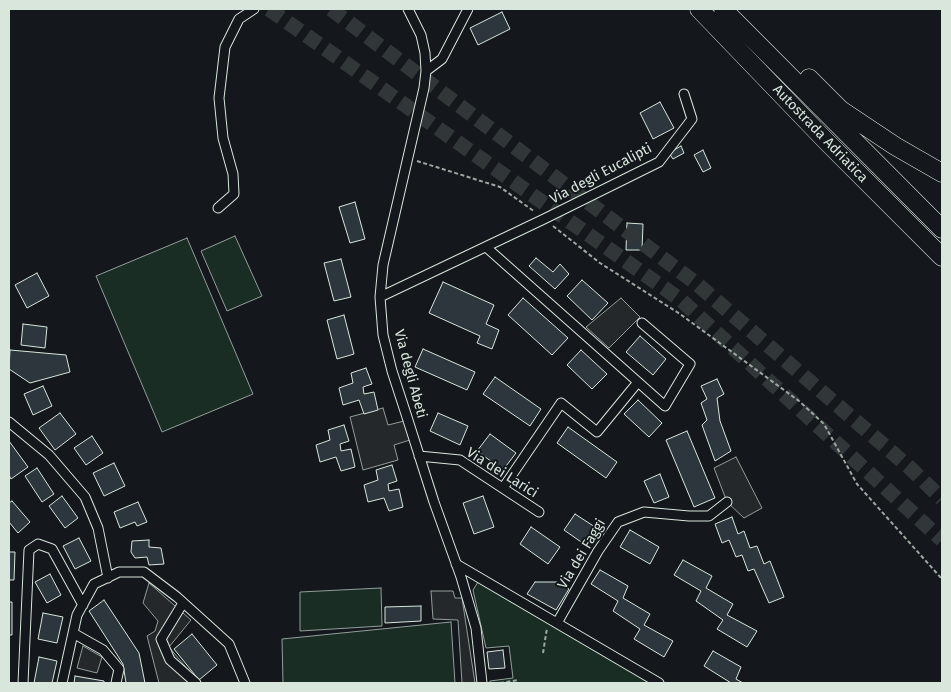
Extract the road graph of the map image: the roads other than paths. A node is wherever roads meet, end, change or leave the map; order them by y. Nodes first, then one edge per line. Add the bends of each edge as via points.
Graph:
1 (254, 9) edge
2 (408, 9) edge
3 (468, 9) edge
4 (699, 9) edge
5 (724, 9) edge
6 (737, 9) edge
7 (426, 71) junction
8 (684, 94) dead end
9 (826, 141) junction
10 (942, 172) edge
11 (218, 208) dead end
12 (942, 229) edge
13 (486, 247) junction
14 (942, 257) edge
15 (942, 271) edge
16 (380, 297) junction
17 (642, 322) dead end
18 (638, 382) junction
19 (9, 422) edge
20 (419, 456) junction
21 (503, 488) junction
22 (727, 502) dead end
23 (539, 512) dead end
24 (456, 564) junction
25 (108, 578) junction
26 (183, 603) junction
27 (83, 605) junction
28 (558, 623) junction
29 (73, 633) junction
30 (23, 683) edge
31 (62, 683) edge
32 (116, 683) edge
33 (196, 683) edge
34 (245, 683) edge
35 (482, 683) edge
36 (659, 683) edge

1 - 11 street via 239,19 225,47 219,98 234,194
2 - 7 street, Via degli Abeti via 421,35
3 - 7 street via 442,59
4 - 9 highway, Autostrada Adriatica
5 - 12 highway, Autostrada Adriatica
6 - 10 highway via 842,110 895,146
7 - 16 street, Via degli Abeti via 383,265
8 - 13 street, Via degli Eucalipti via 692,120 659,162
9 - 14 highway, Autostrada Adriatica
9 - 15 highway
13 - 16 street, Via degli Eucalipti
13 - 18 street
16 - 20 street, Via degli Abeti via 383,335
17 - 18 street via 690,364 665,406
18 - 21 street via 597,432 561,403
19 - 25 street via 49,455 86,497 98,528
20 - 21 street, Via dei Larici via 460,460
20 - 24 street, Via degli Abeti
21 - 23 street, Via dei Larici
22 - 28 street, Via dei Faggi via 709,516 644,512 618,522
24 - 28 street
24 - 35 street, Via degli Abeti via 476,628
25 - 26 street via 119,572 144,572
25 - 27 street via 94,584
26 - 33 street via 161,639 170,660
26 - 34 street via 230,644
27 - 29 street
27 - 30 street via 52,549 38,544 29,550
28 - 36 street
29 - 31 street
29 - 32 street via 103,650 119,668

